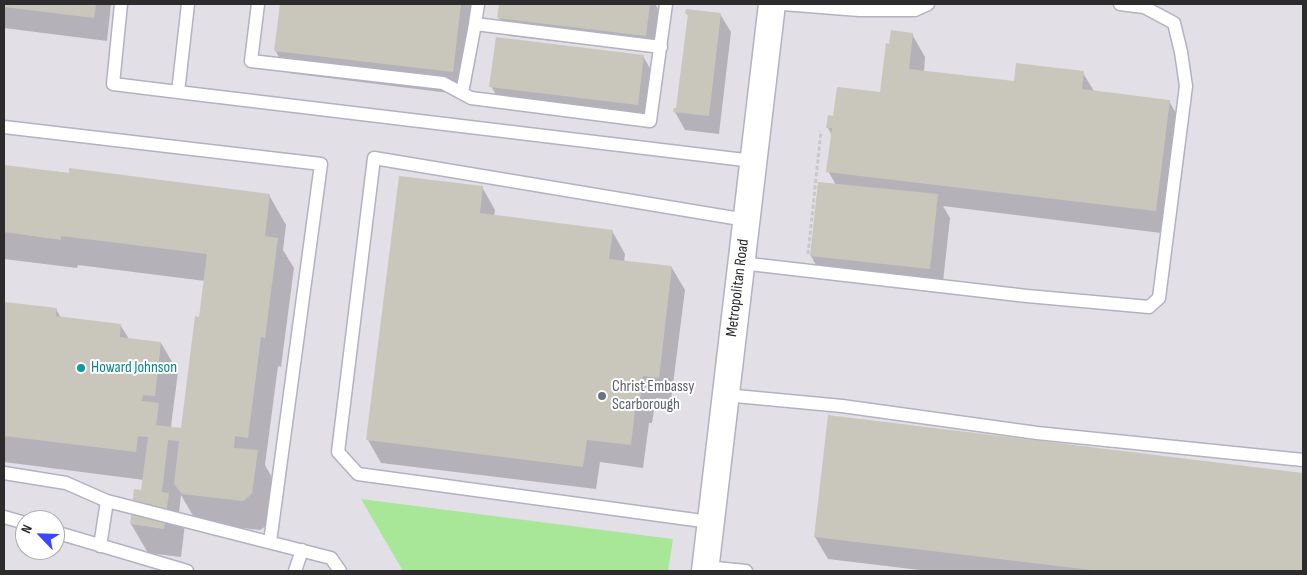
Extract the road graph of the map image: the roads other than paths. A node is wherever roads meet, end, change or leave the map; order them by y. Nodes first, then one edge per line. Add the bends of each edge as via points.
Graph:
1 (121, 4) edge
2 (188, 4) edge
3 (258, 4) edge
4 (478, 4) edge
5 (666, 4) edge
6 (772, 4) edge
7 (783, 4) edge
8 (928, 4) edge
9 (1120, 4) edge
10 (475, 24) junction
11 (660, 46) junction
12 (178, 92) junction
13 (462, 93) junction
14 (4, 127) edge
15 (754, 161) junction
16 (746, 220) junction
17 (741, 263) junction
18 (725, 395) junction
19 (1303, 460) edge
20 (4, 473) edge
21 (107, 501) junction
22 (710, 522) junction
23 (65, 535) edge
24 (270, 542) junction
25 (100, 546) junction
26 (302, 550) junction
27 (705, 569) edge
28 (187, 571) edge
29 (295, 571) edge
30 (340, 571) edge
31 (746, 571) edge

1 - 12 lane via 113,84
2 - 12 lane
3 - 13 lane via 251,61 443,83
4 - 10 lane
5 - 11 lane
6 - 15 street, Metropolitan Road
7 - 8 lane via 859,10 915,10
9 - 17 lane via 1144,7 1174,23 1186,86 1159,298 1149,307
10 - 11 lane
10 - 13 lane
11 - 13 lane via 650,121 471,98
12 - 15 lane
14 - 24 lane via 321,164
15 - 16 street, Metropolitan Road
16 - 17 street, Metropolitan Road
16 - 22 lane via 374,158 338,452 358,474
17 - 18 street, Metropolitan Road
18 - 19 lane via 842,406 1037,434
18 - 22 street, Metropolitan Road
20 - 21 lane via 66,483
21 - 24 lane
21 - 25 lane
22 - 27 street, Metropolitan Road
23 - 25 lane
24 - 26 lane
25 - 28 lane
26 - 29 lane
26 - 30 lane via 331,558
27 - 31 lane

